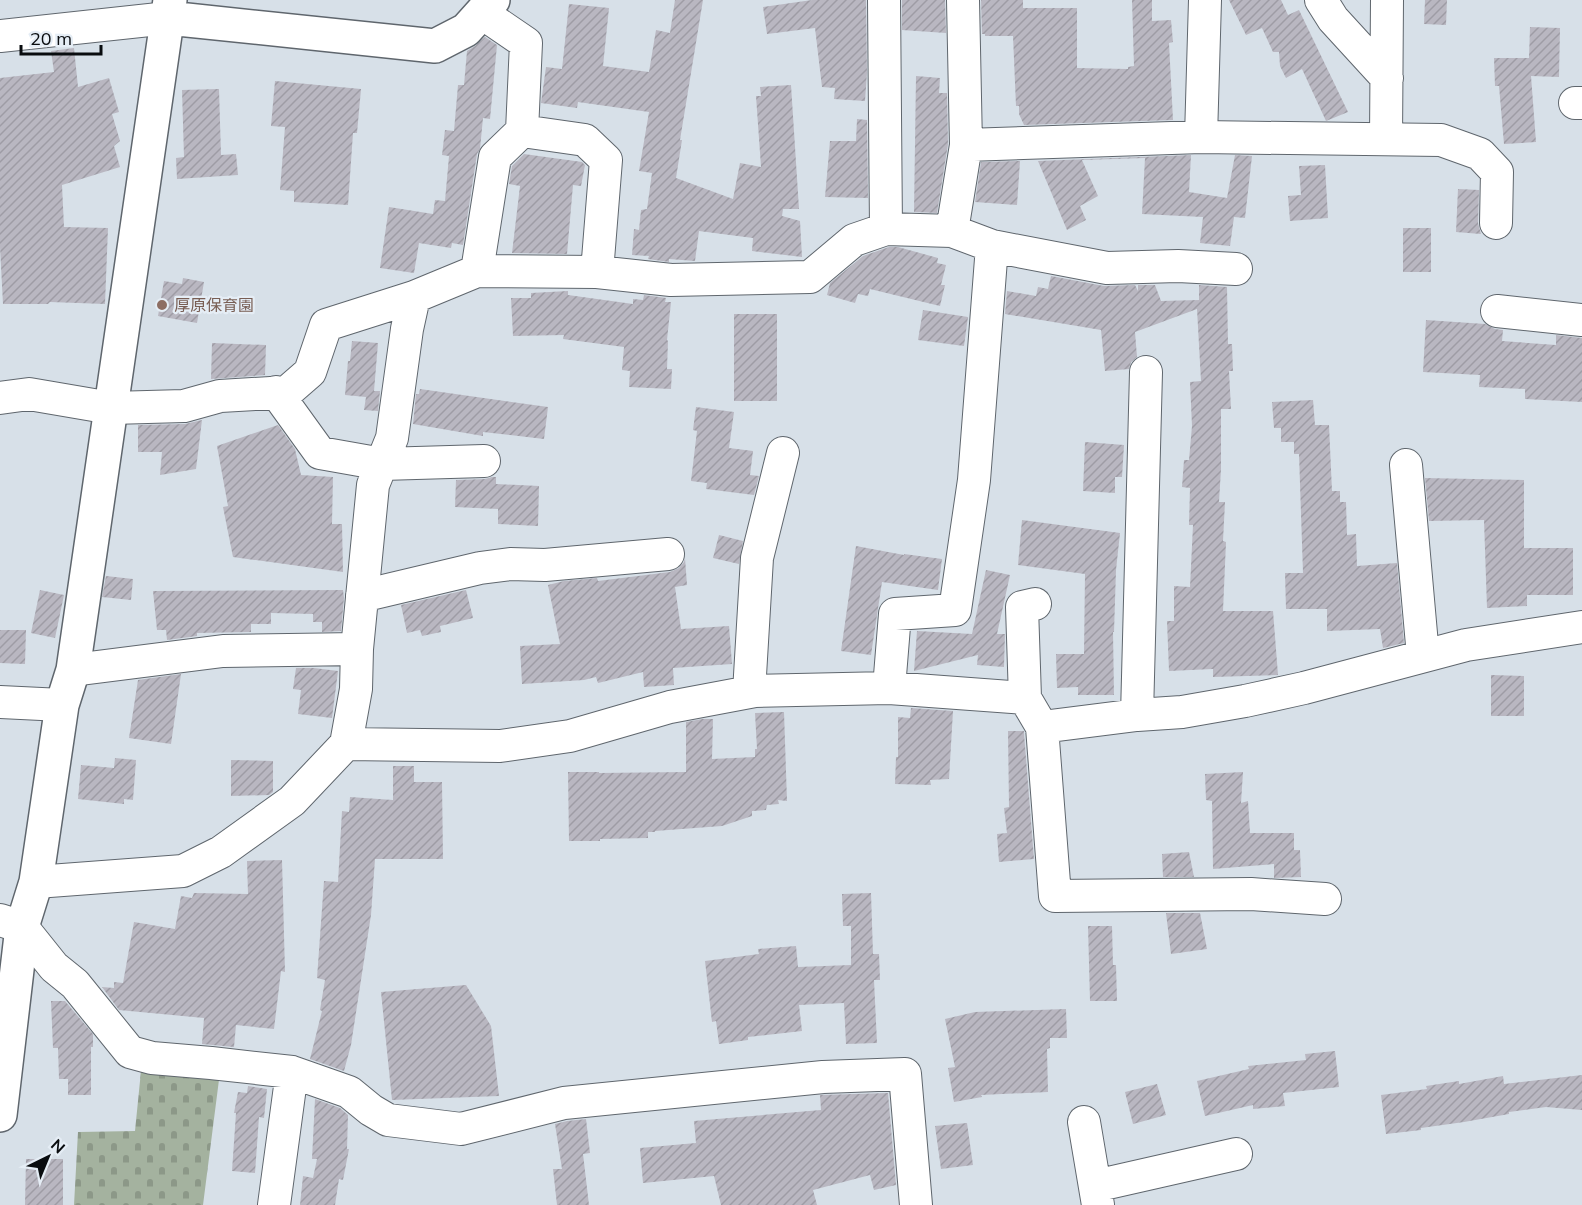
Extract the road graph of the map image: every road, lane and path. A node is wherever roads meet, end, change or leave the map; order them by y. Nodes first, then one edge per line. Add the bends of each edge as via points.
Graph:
1 (884, 0) edge
2 (963, 0) edge
3 (1206, 0) edge
4 (1321, 0) edge
5 (1387, 0) edge
6 (488, 7) edge
7 (169, 9) edge
8 (0, 36) edge
9 (1387, 78) junction
10 (522, 131) junction
11 (1201, 137) junction
12 (1386, 139) junction
13 (966, 144) junction
14 (1496, 223) dead end
15 (886, 229) junction
16 (952, 231) junction
17 (992, 246) junction
18 (1236, 269) dead end
19 (477, 271) junction
20 (597, 272) junction
21 (414, 297) junction
22 (1497, 311) dead end
23 (1582, 320) edge
24 (1146, 372) dead end
25 (276, 392) junction
26 (0, 398) edge
27 (111, 408) junction
28 (783, 453) dead end
29 (484, 461) dead end
30 (382, 464) junction
31 (1406, 465) dead end
32 (669, 554) dead end
33 (362, 596) junction
34 (1035, 604) dead end
35 (1582, 627) edge
36 (357, 649) junction
37 (1423, 656) junction
38 (73, 670) junction
39 (889, 688) junction
40 (749, 692) junction
41 (1025, 698) junction
42 (0, 702) edge
43 (62, 705) junction
44 (1137, 715) junction
45 (1042, 727) junction
46 (346, 744) junction
47 (36, 882) junction
48 (1325, 899) dead end
49 (11, 924) edge
50 (292, 1072) junction
51 (0, 1115) edge
52 (1084, 1122) dead end
53 (1236, 1154) dead end
54 (1096, 1195) edge
55 (274, 1205) edge
56 (916, 1205) edge

1 - 15 street
2 - 13 street
3 - 11 street
4 - 9 street via 1333,19
5 - 9 street
6 - 7 street via 466,30 435,46
6 - 10 street via 526,43
7 - 8 street
7 - 27 street
9 - 12 street
10 - 19 street via 495,157
10 - 20 street via 585,140 606,159
11 - 12 street
11 - 13 street
12 - 14 street via 1441,140 1480,154 1497,172
13 - 16 street
15 - 16 street
15 - 20 street via 854,240 810,277 671,280
16 - 17 street
17 - 18 street via 1107,268
17 - 39 street via 974,480 955,610 895,614
19 - 20 street
19 - 21 street
21 - 25 street via 326,325 310,372 287,392
21 - 30 street via 392,438
22 - 23 street
24 - 44 street
25 - 27 street via 220,396 184,406
25 - 30 street via 320,453
26 - 27 street via 29,394
27 - 38 street
28 - 40 street via 757,558
29 - 30 street
30 - 33 street via 373,485
31 - 37 street
32 - 33 street via 480,568
33 - 36 street
34 - 41 street via 1022,607
35 - 37 street via 1466,645
36 - 38 street via 223,651
36 - 46 street via 356,689
37 - 44 street via 1245,701
38 - 43 street
39 - 40 street
39 - 41 street
40 - 46 street via 670,706 570,736 500,746
41 - 45 street
42 - 43 street
43 - 47 street
44 - 45 street
45 - 48 street via 1055,896 1251,894
46 - 47 street via 292,801 221,852 183,871
47 - 49 street
49 - 50 street via 75,984 130,1052 152,1058
49 - 51 street
50 - 55 street
50 - 56 street via 350,1092 388,1120 461,1129 564,1103 823,1077 905,1074
52 - 54 street
53 - 54 street

